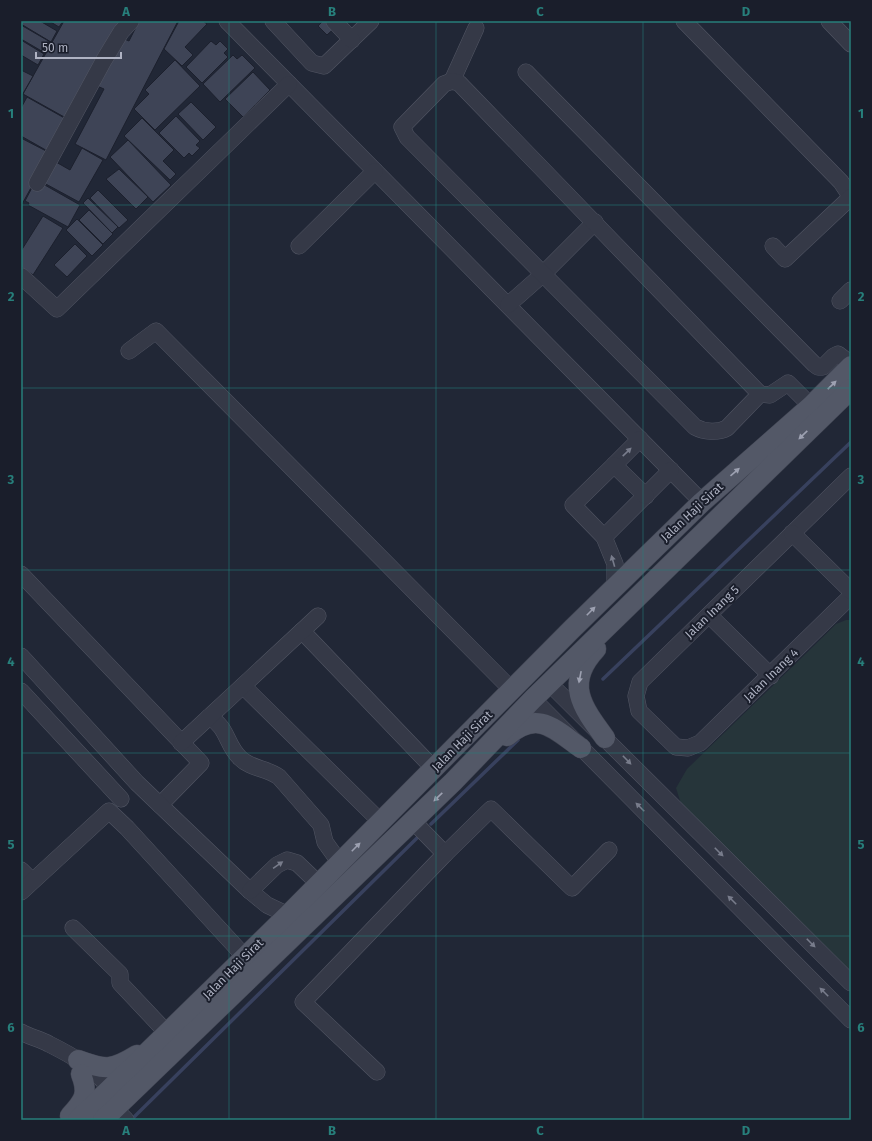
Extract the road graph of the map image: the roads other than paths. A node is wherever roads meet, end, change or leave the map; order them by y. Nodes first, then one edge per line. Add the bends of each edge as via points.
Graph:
1 (131, 21) edge
2 (227, 21) edge
3 (272, 21) edge
4 (334, 21) edge
5 (371, 21) edge
6 (684, 21) edge
7 (829, 21) edge
8 (476, 28) dead end
9 (352, 40) junction
10 (851, 44) edge
11 (526, 72) dead end
12 (452, 81) junction
13 (288, 84) junction
14 (375, 171) junction
15 (37, 183) dead end
16 (851, 197) edge
17 (595, 222) junction
18 (299, 246) dead end
19 (773, 246) dead end
20 (542, 275) junction
21 (21, 276) edge
22 (508, 305) junction
23 (129, 351) dead end
24 (851, 365) edge
25 (851, 388) edge
26 (760, 394) junction
27 (811, 406) junction
28 (640, 439) junction
29 (614, 465) junction
30 (671, 470) junction
31 (851, 476) edge
32 (754, 483) junction
33 (646, 496) junction
34 (702, 502) junction
35 (792, 533) junction
36 (604, 537) junction
37 (21, 574) edge
38 (616, 586) junction
39 (851, 591) edge
40 (851, 596) edge
41 (709, 615) junction
42 (318, 616) dead end
43 (572, 629) junction
44 (302, 631) junction
45 (21, 656) edge
46 (771, 676) junction
47 (243, 686) junction
48 (539, 689) junction
49 (512, 690) junction
50 (21, 691) edge
51 (209, 717) junction
52 (606, 738) junction
53 (181, 743) junction
54 (581, 748) junction
55 (688, 748) joint
56 (434, 769) junction
57 (453, 782) junction
58 (137, 783) junction
59 (121, 799) junction
60 (160, 805) junction
61 (109, 811) junction
62 (413, 821) junction
63 (381, 822) junction
64 (390, 843) junction
65 (608, 850) dead end
66 (445, 854) junction
67 (340, 863) junction
68 (21, 870) edge
69 (319, 884) junction
70 (27, 887) edge
71 (250, 891) junction
72 (288, 915) junction
73 (73, 928) dead end
74 (245, 957) junction
75 (851, 983) edge
76 (851, 1020) edge
77 (27, 1035) edge
78 (163, 1038) junction
79 (79, 1067) junction
80 (377, 1072) dead end
81 (115, 1110) edge
82 (65, 1120) edge
83 (78, 1120) edge
84 (93, 1120) edge

1 - 15 street via 104,60
2 - 13 street
3 - 9 street via 312,63 324,66
4 - 9 street
5 - 9 street
6 - 16 street via 841,182
7 - 10 street
8 - 12 street
11 - 24 street via 814,364 823,367 838,354
12 - 17 street via 459,83
12 - 20 street via 444,84 402,127 407,137
13 - 14 street
13 - 21 street via 57,309
14 - 18 street
14 - 22 street
16 - 19 street via 785,259
17 - 20 street
17 - 26 street
20 - 22 street
20 - 26 street via 700,430 721,431 727,428
22 - 28 street
23 - 49 street via 156,331
27 -> 24 main road, Jalan Haji Sirat
25 -> 32 main road, Jalan Haji Sirat
26 - 27 street via 770,394 788,383
34 -> 27 main road, Jalan Haji Sirat
29 -> 28 street
28 - 30 street
29 - 33 street
29 - 36 street via 573,505
30 - 33 street
30 - 34 street
31 - 35 street, Jalan Inang 5
32 - 48 main road, Jalan Haji Sirat
32 -> 52 main road via 719,525 586,659 580,676 579,691 585,711
33 - 36 street
34 - 38 main road, Jalan Haji Sirat
35 - 39 street
35 - 41 street, Jalan Inang 5
38 -> 36 street via 615,564
37 - 53 street
43 -> 38 main road, Jalan Haji Sirat
40 - 46 street, Jalan Inang 4
41 - 46 street
41 - 55 street, Jalan Inang 5 via 640,682 636,696 639,711 676,747
42 - 44 street
43 - 48 main road via 568,645 539,674
43 - 49 main road, Jalan Haji Sirat
44 - 47 street
44 - 56 street
45 - 58 street
46 - 55 street, Jalan Inang 4 via 700,743
47 - 51 street
47 - 63 street
48 - 52 street
48 - 54 street
48 - 57 main road, Jalan Haji Sirat
48 - 63 main road via 524,690 420,790
49 - 56 main road, Jalan Haji Sirat
50 - 59 street
51 - 53 street
51 - 67 street via 223,727 238,757 279,777 321,825 325,842
52 -> 75 street
53 - 60 street via 201,763
54 - 57 main road via 552,727 534,722 523,724
76 -> 54 street
56 - 63 main road, Jalan Haji Sirat
57 -> 62 main road, Jalan Haji Sirat
58 - 59 street
58 - 60 street
59 - 61 street
60 - 71 street
61 - 70 street
61 - 74 street
62 - 64 main road, Jalan Haji Sirat
62 - 66 street
67 -> 63 main road, Jalan Haji Sirat
64 - 72 main road via 357,864 306,913
64 - 81 main road, Jalan Haji Sirat via 282,945 220,995 139,1078 128,1085
65 - 66 street via 572,888 491,809
66 - 80 street via 304,1002
67 - 69 main road, Jalan Haji Sirat
68 - 70 street
71 -> 69 street via 277,865 287,860 296,863
69 - 72 main road, Jalan Haji Sirat
71 - 72 street via 267,905
72 - 74 main road, Jalan Haji Sirat
73 - 78 street via 120,974 120,983
74 - 78 main road, Jalan Haji Sirat
77 - 79 street via 48,1054
78 - 79 main road via 132,1058 108,1069
78 - 81 main road, Jalan Haji Sirat
79 - 81 street
79 - 82 main road via 85,1085 83,1100
81 - 83 main road, Jalan Haji Sirat
81 - 84 main road via 109,1105

